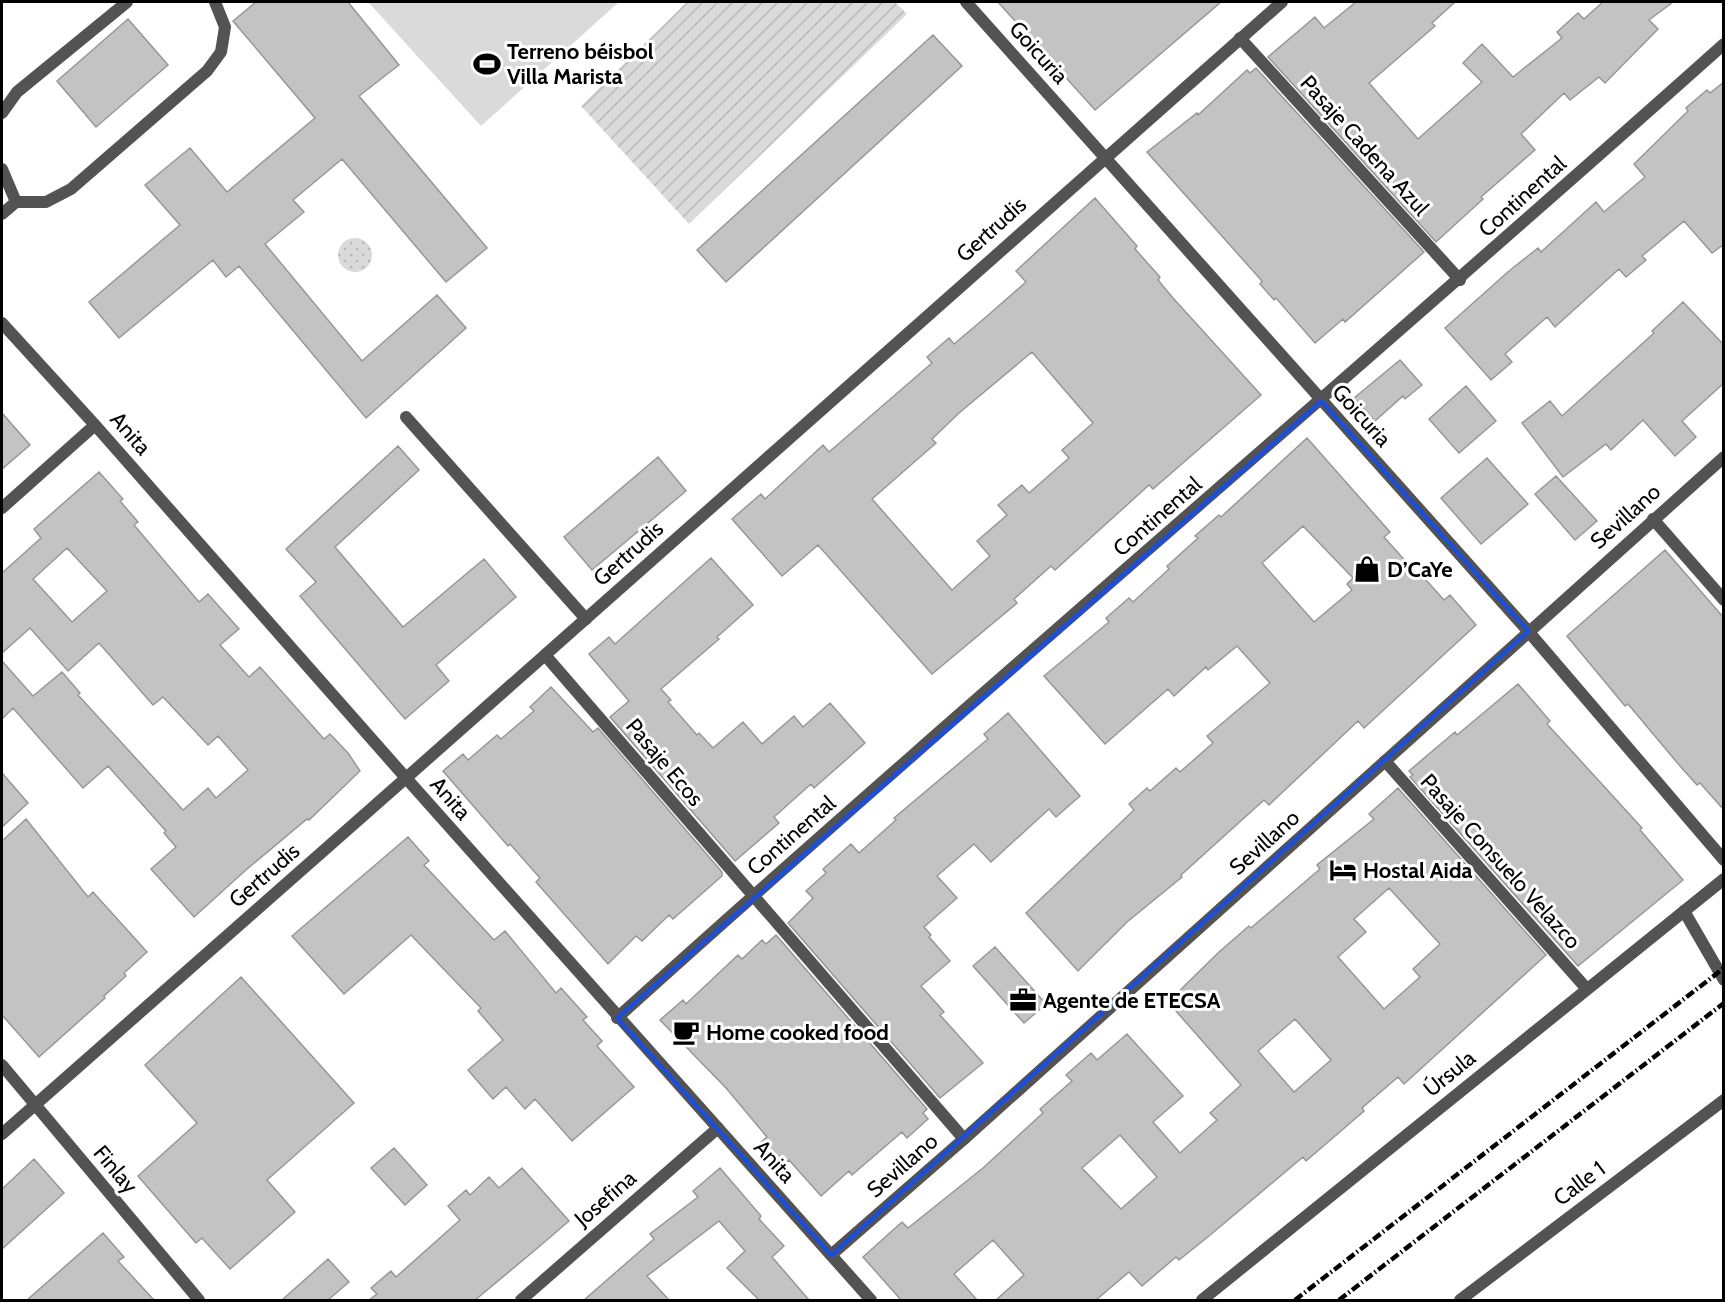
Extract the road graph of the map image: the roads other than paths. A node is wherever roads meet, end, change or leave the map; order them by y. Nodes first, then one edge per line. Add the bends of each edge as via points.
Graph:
1 (127, 2) edge
2 (215, 2) edge
3 (966, 2) edge
4 (1282, 2) edge
5 (1240, 38) junction
6 (1724, 44) edge
7 (2, 111) edge
8 (1104, 157) junction
9 (2, 169) edge
10 (16, 202) junction
11 (2, 214) edge
12 (1460, 280) junction
13 (2, 323) edge
14 (1321, 401) junction
15 (406, 417) dead end
16 (95, 425) junction
17 (1724, 457) edge
18 (2, 508) edge
19 (1653, 519) junction
20 (1724, 600) edge
21 (586, 618) junction
22 (1528, 631) junction
23 (545, 655) junction
24 (1385, 762) junction
25 (406, 778) junction
26 (1724, 860) edge
27 (1724, 879) edge
28 (752, 897) junction
29 (1684, 910) junction
30 (1724, 980) edge
31 (1586, 988) junction
32 (617, 1018) junction
33 (2, 1065) edge
34 (1724, 1100) edge
35 (34, 1105) junction
36 (718, 1128) junction
37 (2, 1134) edge
38 (964, 1139) junction
39 (831, 1255) junction
40 (199, 1300) edge
41 (521, 1300) edge
42 (871, 1300) edge
43 (1202, 1300) edge
44 (1461, 1300) edge

1 - 7 street via 17,92
2 - 10 street via 225,27 221,52 207,71 71,189 46,202
3 - 8 street, Goicuria
4 - 5 street, Gertrudis
5 - 8 street, Gertrudis
5 - 12 street, Pasaje Cadena Azul
6 - 12 street, Continental
8 - 14 street, Goicuria
8 - 21 street, Gertrudis
9 - 10 street
10 - 11 street
12 - 14 street, Continental
13 - 16 street, Anita
14 - 22 street, Goicuria
14 - 28 street, Continental
15 - 21 street
16 - 18 street
16 - 25 street, Anita
17 - 19 street, Sevillano
19 - 20 street
19 - 22 street, Sevillano
21 - 23 street, Gertrudis
22 - 24 street, Sevillano
22 - 26 street, Goicuria
23 - 25 street, Gertrudis
23 - 28 street, Pasaje Ecos
24 - 31 street, Pasaje Consuelo Velazco
24 - 38 street, Sevillano
25 - 32 street, Anita
25 - 35 street, Gertrudis
27 - 29 street, Úrsula
28 - 32 street, Continental
28 - 38 street, Pasaje Ecos
29 - 30 street
29 - 31 street, Úrsula
31 - 43 street, Úrsula
32 - 36 street, Anita
33 - 35 street, Finlay
34 - 44 street, Calle 1
35 - 37 street, Gertrudis
35 - 40 street, Finlay
36 - 39 street, Anita
36 - 41 street, Josefina
38 - 39 street, Sevillano
39 - 42 street, Anita

